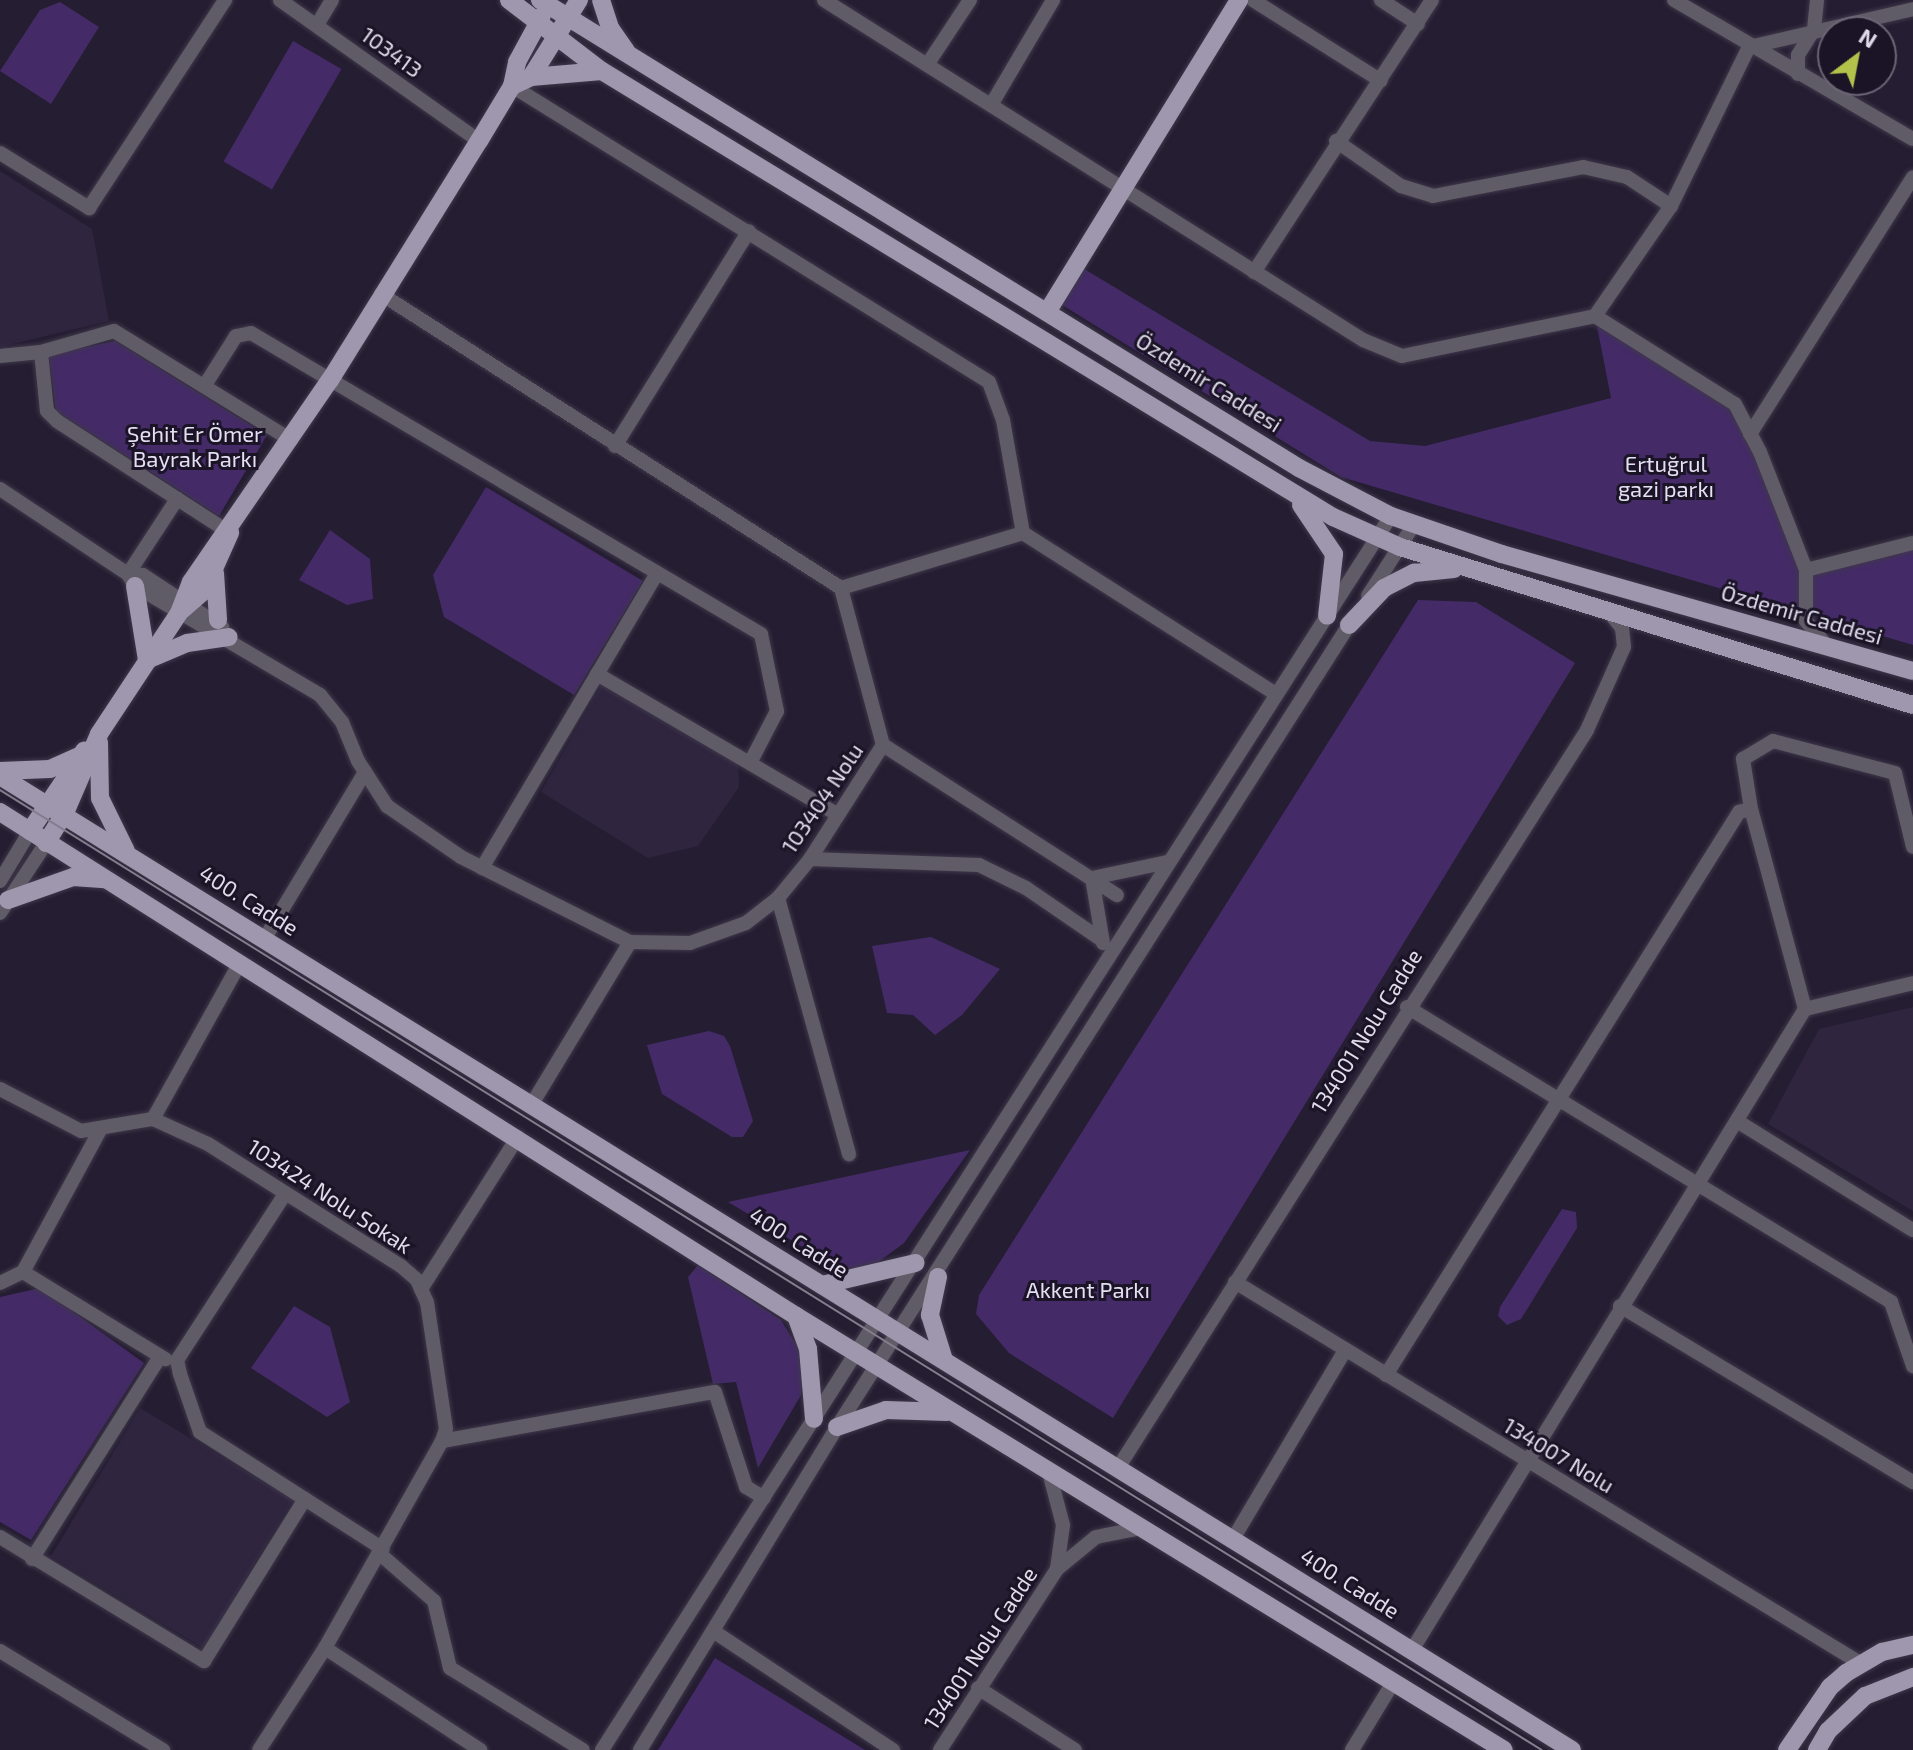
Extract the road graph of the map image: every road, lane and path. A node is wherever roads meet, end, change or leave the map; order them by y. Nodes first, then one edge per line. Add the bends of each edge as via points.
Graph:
1 (225, 0) edge
2 (280, 0) edge
3 (332, 0) edge
4 (579, 0) edge
5 (601, 0) edge
6 (824, 0) edge
7 (970, 0) edge
8 (1053, 0) edge
9 (1239, 0) edge
10 (1253, 0) edge
11 (1381, 0) edge
12 (1432, 0) edge
13 (1674, 0) edge
14 (1817, 0) edge
15 (510, 1) edge
16 (547, 2) edge
17 (1913, 9) edge
18 (567, 20) junction
19 (537, 24) junction
20 (1418, 24) junction
21 (317, 25) junction
22 (1814, 29) junction
23 (555, 40) junction
24 (1749, 47) junction
25 (522, 52) junction
26 (927, 65) junction
27 (646, 69) junction
28 (602, 71) junction
29 (1798, 74) junction
30 (531, 77) junction
31 (1381, 81) junction
32 (512, 86) junction
33 (991, 105) junction
34 (1913, 139) edge
35 (479, 141) junction
36 (1336, 141) junction
37 (0, 153) edge
38 (1913, 177) edge
39 (1123, 189) junction
40 (1671, 206) junction
41 (749, 231) junction
42 (1254, 272) junction
43 (381, 294) junction
44 (1049, 309) junction
45 (1595, 316) junction
46 (41, 352) junction
47 (0, 356) edge
48 (330, 380) junction
49 (205, 385) junction
50 (1750, 434) junction
51 (291, 440) junction
52 (615, 446) junction
53 (0, 489) edge
54 (1292, 493) junction
55 (177, 499) junction
56 (1391, 516) junction
57 (1413, 526) junction
58 (230, 533) junction
59 (1023, 533) junction
60 (1378, 538) junction
61 (1913, 543) edge
62 (1400, 547) junction
63 (1464, 568) junction
64 (1806, 570) junction
65 (215, 573) junction
66 (657, 573) junction
67 (131, 580) junction
68 (841, 588) junction
69 (185, 606) junction
70 (1805, 612) junction
71 (1610, 613) junction
72 (1327, 616) junction
73 (218, 620) junction
74 (1349, 625) junction
75 (1774, 631) junction
76 (229, 637) junction
77 (1826, 645) junction
78 (147, 660) junction
79 (1913, 671) edge
80 (597, 674) junction
81 (1276, 694) junction
82 (1913, 705) edge
83 (99, 734) junction
84 (883, 745) junction
85 (79, 756) junction
86 (751, 761) junction
87 (365, 772) junction
88 (0, 774) edge
89 (49, 802) junction
90 (1751, 809) junction
91 (0, 812) edge
92 (65, 813) junction
93 (838, 815) junction
94 (30, 831) junction
95 (46, 843) junction
96 (1913, 847) edge
97 (127, 853) junction
98 (810, 859) junction
99 (1168, 862) junction
100 (482, 868) junction
101 (1092, 878) junction
102 (108, 879) junction
103 (0, 881) edge
104 (1117, 895) dead end
105 (778, 898) junction
106 (4, 906) edge
107 (265, 938) junction
108 (1102, 940) junction
109 (630, 942) junction
110 (1106, 961) junction
111 (240, 963) junction
112 (1913, 983) edge
113 (1407, 1007) junction
114 (1805, 1009) junction
115 (0, 1089) edge
116 (1559, 1100) junction
117 (532, 1104) junction
118 (153, 1119) junction
119 (1737, 1121) junction
120 (100, 1130) junction
121 (518, 1137) junction
122 (849, 1154) dead end
123 (1696, 1185) junction
124 (285, 1194) junction
125 (1913, 1230) edge
126 (915, 1263) junction
127 (23, 1272) junction
128 (938, 1277) junction
129 (1235, 1282) junction
130 (0, 1283) edge
131 (822, 1285) junction
132 (421, 1289) junction
133 (1620, 1306) junction
134 (796, 1316) junction
135 (877, 1319) junction
136 (900, 1333) junction
137 (1345, 1350) junction
138 (855, 1352) junction
139 (159, 1358) junction
140 (177, 1360) junction
141 (944, 1360) junction
142 (878, 1366) junction
143 (1913, 1366) edge
144 (1386, 1375) junction
145 (953, 1413) junction
146 (814, 1419) junction
147 (837, 1427) junction
148 (442, 1441) junction
149 (1531, 1463) junction
150 (1118, 1468) junction
151 (1049, 1472) junction
152 (1913, 1482) edge
153 (764, 1498) junction
154 (305, 1499) junction
155 (1142, 1528) junction
156 (0, 1537) edge
157 (1233, 1539) junction
158 (381, 1552) junction
159 (32, 1559) junction
160 (1057, 1569) junction
161 (713, 1631) junction
162 (1913, 1645) edge
163 (325, 1648) junction
164 (1412, 1650) junction
165 (1, 1654) edge
166 (1860, 1663) junction
167 (1913, 1677) edge
168 (1394, 1681) junction
169 (978, 1688) junction
170 (163, 1750) edge
171 (259, 1750) edge
172 (480, 1750) edge
173 (583, 1750) edge
174 (602, 1750) edge
175 (640, 1750) edge
176 (893, 1750) edge
177 (940, 1750) edge
178 (1075, 1750) edge
179 (1352, 1750) edge
180 (1504, 1750) edge
181 (1572, 1750) edge
182 (1787, 1750) edge
183 (1817, 1750) edge

1 - 37 street via 89,208
2 - 21 street, 103413
3 - 21 street
4 - 18 main road
5 - 27 main road via 617,40
6 - 26 street
7 - 26 street
8 - 33 street
9 - 39 main road
10 - 31 street
11 - 20 street
12 - 20 street
13 - 24 street
14 - 22 street
15 - 19 main road
15 - 25 main road
16 - 18 main road, Özdemir Caddesi
16 - 19 main road
17 - 22 street
18 - 23 main road
18 - 27 main road, Özdemir Caddesi
19 - 23 main road
19 - 25 main road
20 - 31 street
21 - 35 street, 103413
22 - 24 street
22 - 29 street via 1800,47
23 - 28 main road
23 - 30 main road
24 - 29 street
24 - 40 street
25 - 32 main road
26 - 33 street
27 - 44 main road, Özdemir Caddesi
28 - 30 main road
28 - 54 main road
29 - 34 street
30 - 32 main road
31 - 36 street
32 - 35 main road
32 - 41 street
33 - 39 street
35 - 43 main road
36 - 40 street via 1401,186 1433,196 1583,167 1627,177
36 - 42 street
38 - 50 street
39 - 42 street
39 - 44 main road
40 - 45 street
41 - 52 street
41 - 59 street via 989,382 1003,420
42 - 45 street via 1363,340 1402,356
43 - 48 main road
43 - 52 street
44 - 56 main road, Özdemir Caddesi via 1299,468
45 - 50 street via 1735,404
46 - 47 street
46 - 49 street via 114,331
46 - 55 street via 47,411
48 - 49 street via 251,333 236,336
48 - 51 main road
48 - 66 street
49 - 51 street
50 - 64 street
51 - 58 main road
52 - 68 street
53 - 67 street
54 - 60 main road
54 - 72 main road via 1334,554
55 - 58 street
55 - 67 street
56 - 57 main road, Özdemir Caddesi
56 - 60 street
57 - 62 street
57 - 75 main road, Özdemir Caddesi
58 - 65 main road
58 - 69 main road via 215,546
59 - 68 street
59 - 81 street
60 - 62 main road
60 - 72 street
61 - 64 street
62 - 63 main road
62 - 74 street
63 - 71 main road
63 - 74 main road via 1414,573 1384,588
64 - 70 street
65 - 69 main road
65 - 73 main road
66 - 80 street
66 - 86 street via 761,634 777,711
67 - 69 street
67 - 78 main road
68 - 84 street, 103404 Nolu
69 - 73 street
69 - 76 street, 103404 Nolu
69 - 78 main road
70 - 75 street
70 - 77 street via 1810,631
71 - 82 main road
71 - 113 street, 134001 Nolu Cadde via 1622,628 1624,647 1587,730
72 - 81 street
73 - 76 street
74 - 128 street
75 - 77 main road, Özdemir Caddesi
76 - 78 main road via 187,643
76 - 87 street, 103404 Nolu via 320,695 342,722
77 - 79 main road, Özdemir Caddesi
78 - 83 main road
80 - 86 street
80 - 100 street
81 - 99 street
83 - 85 main road
83 - 92 main road
83 - 97 main road via 100,798
84 - 93 street, 103404 Nolu
84 - 101 street
85 - 88 main road via 50,769
85 - 89 main road
86 - 93 street
87 - 100 street, 103404 Nolu via 387,806
87 - 107 street
88 - 89 main road, 400. Cadde
89 - 92 main road, 400. Cadde
89 - 94 main road
90 - 96 street via 1743,759 1773,741 1895,773
90 - 114 street
90 - 116 street via 1739,812
91 - 94 main road
92 - 95 main road
92 - 97 main road, 400. Cadde
93 - 98 street, 103404 Nolu
94 - 95 main road
94 - 103 street
95 - 102 main road
95 - 106 street
97 - 107 main road, 400. Cadde
98 - 105 street, 103404 Nolu
98 - 108 street via 979,865
99 - 101 street
99 - 110 street
100 - 109 street, 103404 Nolu
101 - 104 street
101 - 108 street
102 - 106 main road via 73,877
102 - 111 main road
105 - 109 street, 103404 Nolu via 746,923 710,939 670,945
105 - 122 street
107 - 117 main road, 400. Cadde
108 - 110 street
109 - 117 street
110 - 126 street
111 - 118 street
111 - 121 main road
112 - 114 street
113 - 116 street
113 - 129 street, 134001 Nolu Cadde
114 - 119 street
115 - 120 street via 69,1128
116 - 123 street
116 - 144 street
117 - 131 main road, 400. Cadde
118 - 120 street
118 - 124 street, 103424 Nolu Sokak via 208,1144
119 - 123 street
119 - 125 street
120 - 127 street
121 - 132 street
121 - 134 main road
123 - 133 street
123 - 143 street via 1891,1302
124 - 132 street, 103424 Nolu Sokak via 401,1266
124 - 140 street
126 - 131 main road
126 - 135 street
127 - 130 street
127 - 139 street
128 - 136 street
128 - 141 main road via 930,1315
129 - 137 street, 134007 Nolu
129 - 150 street, 134001 Nolu Cadde
131 - 135 main road, 400. Cadde
132 - 148 street via 446,1429
133 - 149 street
133 - 152 street
134 - 138 main road
134 - 146 main road via 808,1349
135 - 136 main road, 400. Cadde
135 - 138 street
136 - 141 main road, 400. Cadde
136 - 142 street
137 - 144 street, 134007 Nolu
137 - 157 street
138 - 142 main road
138 - 146 street
139 - 140 street
139 - 159 street
140 - 154 street via 200,1432
141 - 150 main road, 400. Cadde
142 - 145 main road
142 - 147 street
144 - 149 street, 134007 Nolu
145 - 147 main road via 886,1410
145 - 151 main road
146 - 153 street
147 - 161 street
148 - 153 street via 715,1392 746,1487
148 - 158 street
149 - 164 street
149 - 166 street, 134007 Nolu
150 - 157 main road, 400. Cadde
151 - 155 main road
151 - 160 street, 134001 Nolu Cadde via 1063,1525
153 - 174 street
154 - 158 street
154 - 159 street via 204,1661
155 - 160 street, 134001 Nolu Cadde via 1096,1537
155 - 168 main road
156 - 159 street
157 - 164 main road, 400. Cadde
158 - 163 street
158 - 173 street via 434,1601 450,1668
160 - 169 street, 134001 Nolu Cadde
161 - 175 street
161 - 176 street
162 - 166 main road
163 - 171 street
163 - 172 street
164 - 181 main road, 400. Cadde
165 - 170 street
166 - 182 main road via 1830,1687
167 - 183 main road via 1865,1696 1828,1731
168 - 179 street
168 - 180 main road
169 - 177 street, 134001 Nolu Cadde
169 - 178 street

